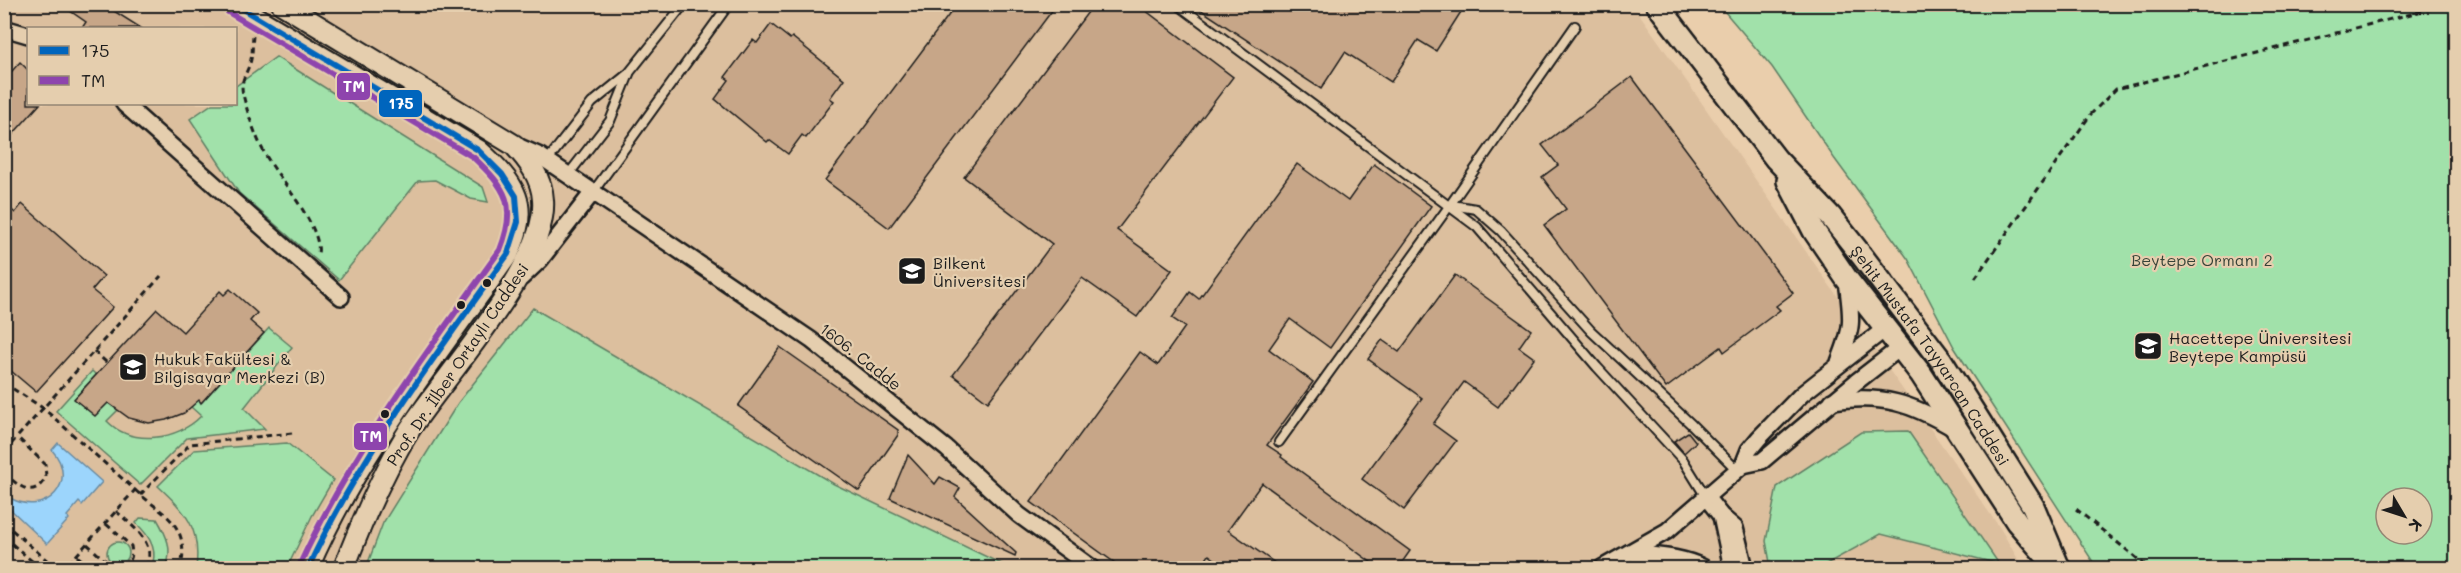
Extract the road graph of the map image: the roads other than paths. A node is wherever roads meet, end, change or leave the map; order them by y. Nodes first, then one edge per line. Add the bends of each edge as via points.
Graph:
1 (233, 4) edge
2 (282, 4) edge
3 (684, 4) edge
4 (729, 4) edge
5 (1177, 4) edge
6 (1657, 4) edge
7 (1575, 26) dead end
8 (4, 28) edge
9 (27, 35) edge
10 (629, 73) junction
11 (125, 105) edge
12 (514, 145) junction
13 (1776, 159) junction
14 (547, 161) junction
15 (568, 175) junction
16 (593, 192) junction
17 (1450, 205) junction
18 (1846, 278) junction
19 (514, 284) junction
20 (341, 297) dead end
21 (1906, 312) junction
22 (1886, 328) junction
23 (1921, 332) junction
24 (1901, 347) junction
25 (1838, 365) junction
26 (1832, 401) junction
27 (1959, 432) junction
28 (1279, 442) dead end
29 (1740, 468) junction
30 (1706, 497) junction
31 (1721, 516) junction
32 (1629, 553) junction
33 (308, 568) edge
34 (344, 568) edge
35 (1092, 568) edge
36 (1602, 568) edge
37 (1704, 568) edge
38 (1732, 568) edge
39 (1745, 568) edge
40 (2058, 568) edge

1 - 33 street, Prof. Dr. İlber Ortaylı Caddesi via 478,150 512,185 519,211 517,234 508,254 378,436
2 - 12 street, Prof. Dr. İlber Ortaylı Caddesi
3 - 10 lane
4 - 16 lane
5 - 17 lane
6 - 13 main road, Şehit Mustafa Tayyarcan Caddesi
7 - 17 lane
8 - 9 street
10 - 14 lane via 592,103
10 - 15 lane via 610,121
11 - 20 street
12 - 14 street, 1606. Cadde
12 - 19 street, Prof. Dr. İlber Ortaylı Caddesi via 538,177 543,200 542,220
13 - 18 main road, Şehit Mustafa Tayyarcan Caddesi via 1814,231
13 - 21 main road, Şehit Mustafa Tayyarcan Caddesi via 1831,217
14 - 15 street, 1606. Cadde
15 - 16 street, 1606. Cadde
16 - 19 street via 540,260
16 - 35 street, 1606. Cadde via 829,353 947,449 1019,515
17 - 28 lane
17 - 29 lane via 1476,209 1501,231 1591,332
17 - 30 lane via 1502,253 1597,367 1683,460
18 - 22 main road, Şehit Mustafa Tayyarcan Caddesi
18 - 25 street via 1852,329
19 - 34 street, Prof. Dr. İlber Ortaylı Caddesi via 410,429 385,474
21 - 22 main road
21 - 23 main road, Şehit Mustafa Tayyarcan Caddesi
22 - 24 main road, Şehit Mustafa Tayyarcan Caddesi
22 - 25 street
23 - 24 main road
23 - 40 main road, Şehit Mustafa Tayyarcan Caddesi via 2033,506
24 - 26 street
24 - 27 main road, Şehit Mustafa Tayyarcan Caddesi
25 - 29 street via 1802,394 1759,438
26 - 27 street via 1899,402
26 - 29 street via 1762,461
27 - 40 main road, Şehit Mustafa Tayyarcan Caddesi via 2017,522
29 - 30 street
30 - 31 street
30 - 32 street via 1667,531
31 - 38 street
31 - 39 street via 1735,528
32 - 36 street
32 - 37 street via 1668,557

